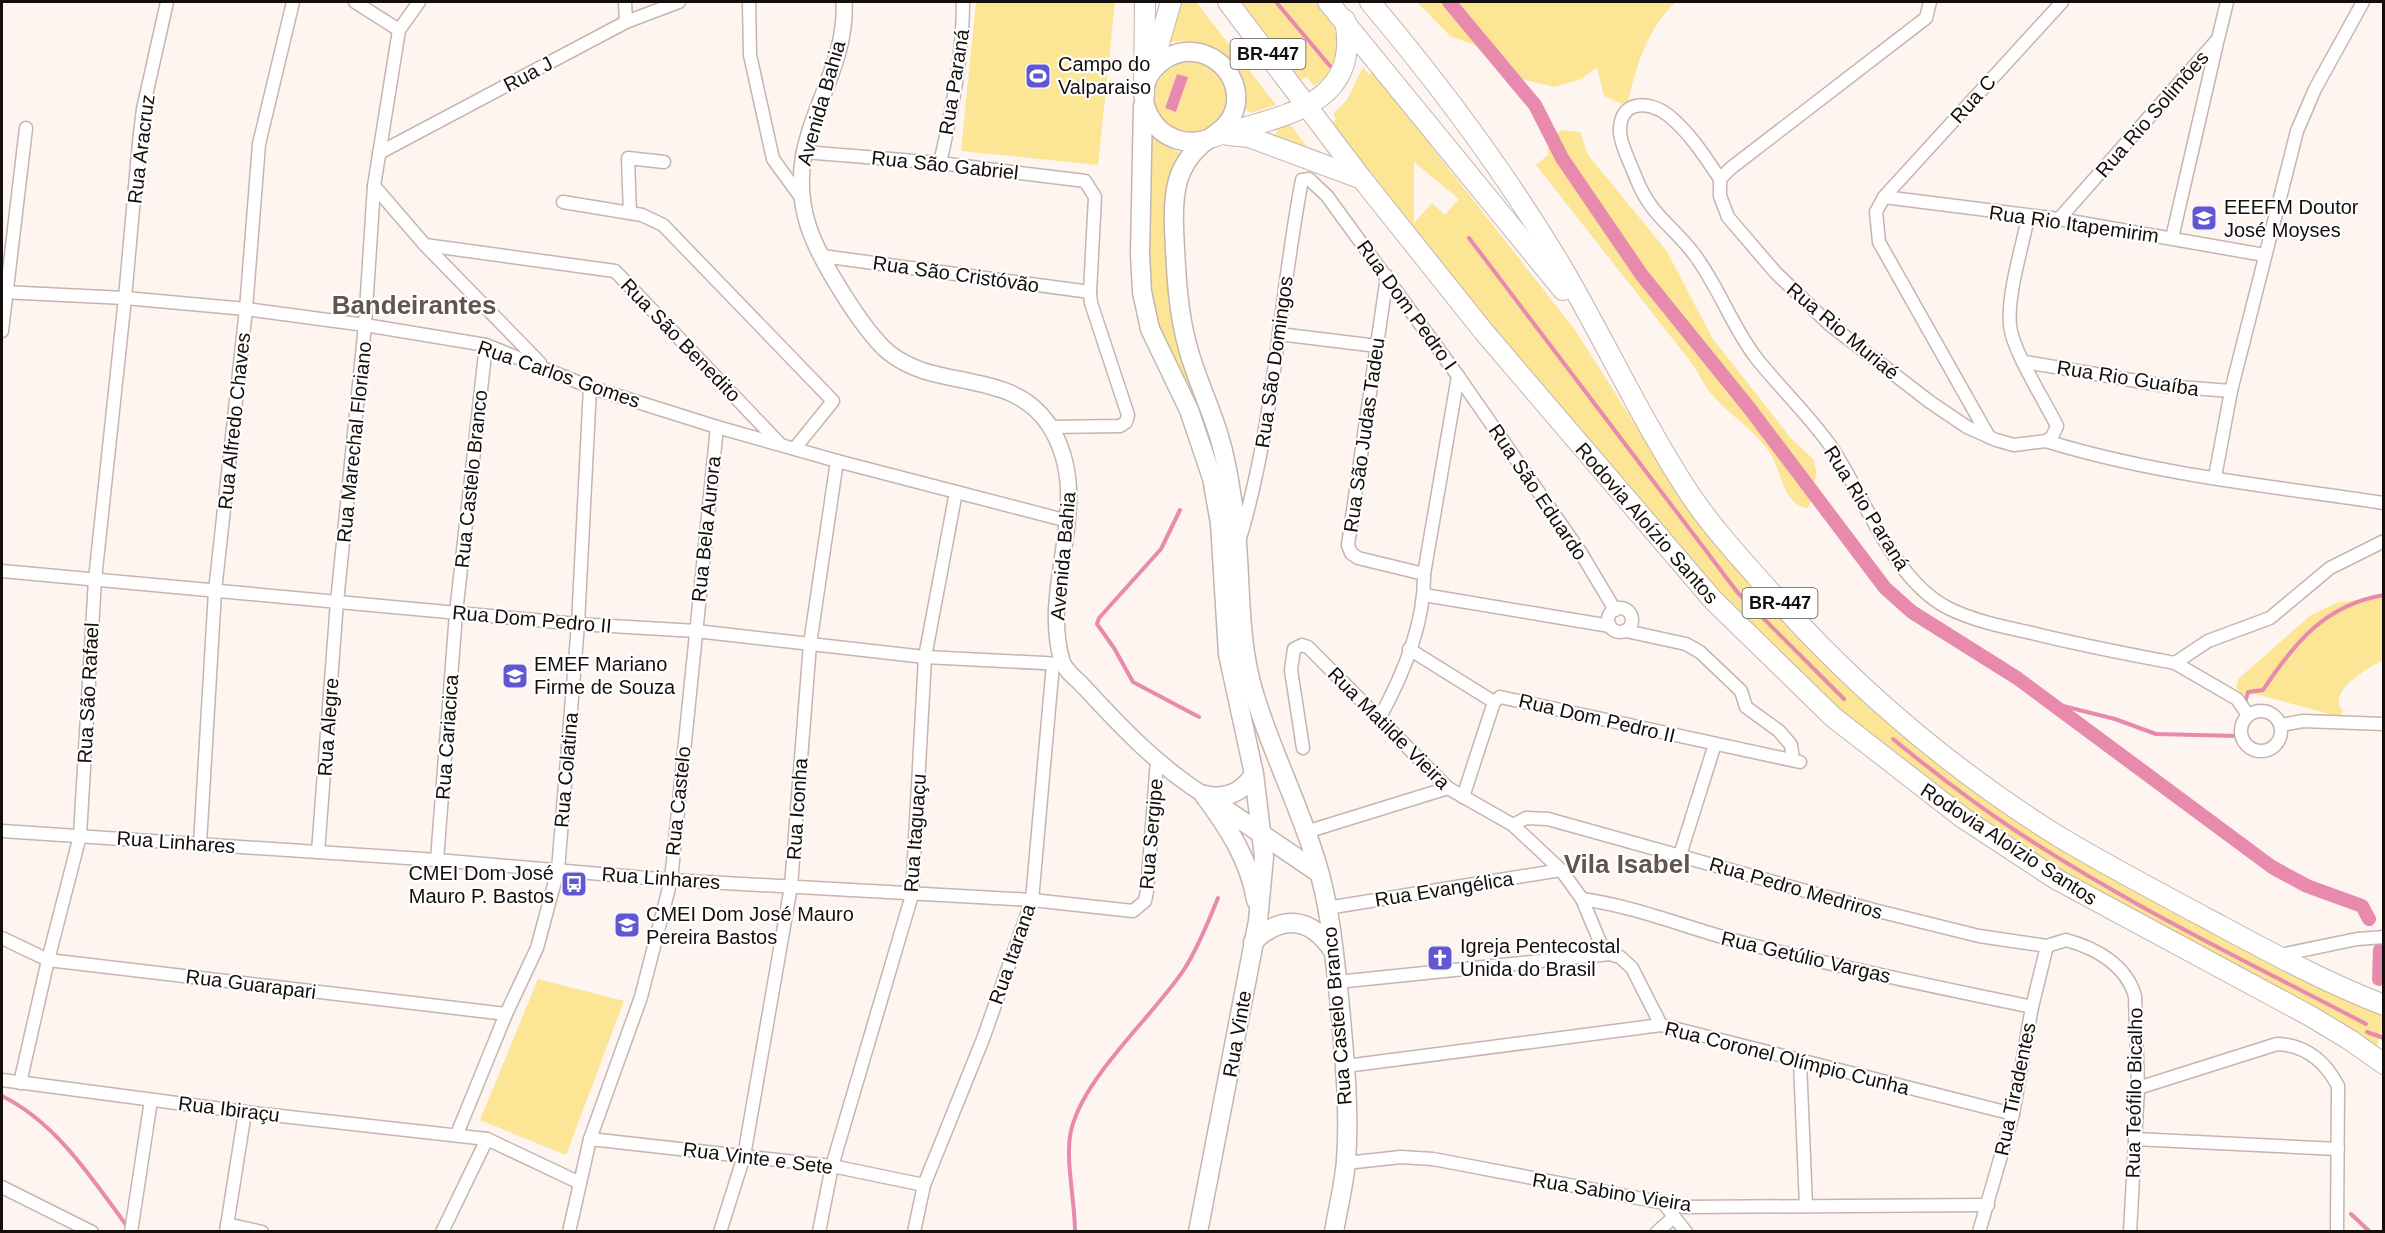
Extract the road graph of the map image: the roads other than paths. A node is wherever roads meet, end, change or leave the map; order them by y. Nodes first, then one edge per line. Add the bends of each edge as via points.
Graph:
1 (167, 2) edge
2 (293, 2) edge
3 (355, 2) edge
4 (419, 2) edge
5 (625, 2) edge
6 (679, 2) edge
7 (749, 2) edge
8 (844, 2) edge
9 (963, 2) edge
10 (1146, 2) edge
11 (1171, 2) edge
12 (1228, 2) edge
13 (1328, 2) edge
14 (1370, 2) edge
15 (1930, 2) edge
16 (2062, 2) edge
17 (2227, 2) edge
18 (2363, 2) edge
19 (1346, 20) junction
20 (626, 22) junction
21 (399, 30) junction
22 (2218, 39) junction
23 (1146, 88) junction
24 (1307, 106) junction
25 (26, 128) dead end
26 (1213, 137) junction
27 (804, 152) junction
28 (379, 153) junction
29 (664, 162) dead end
30 (940, 163) junction
31 (801, 170) junction
32 (780, 172) junction
33 (1305, 178) joint
34 (1720, 178) junction
35 (1362, 179) junction
36 (374, 186) junction
37 (800, 196) junction
38 (1884, 197) junction
39 (563, 202) dead end
40 (630, 213) junction
41 (2028, 217) junction
42 (2060, 219) junction
43 (2172, 237) junction
44 (425, 245) junction
45 (2264, 255) junction
46 (822, 256) junction
47 (1387, 276) junction
48 (4, 292) edge
49 (1090, 292) junction
50 (125, 298) junction
51 (246, 309) junction
52 (366, 325) junction
53 (2, 332) edge
54 (1279, 334) junction
55 (1600, 336) junction
56 (486, 345) junction
57 (1377, 346) junction
58 (2025, 362) junction
59 (543, 366) junction
60 (1458, 376) junction
61 (590, 387) junction
62 (2231, 391) junction
63 (717, 427) junction
64 (1050, 427) junction
65 (1989, 437) junction
66 (2046, 441) junction
67 (780, 444) junction
68 (795, 448) junction
69 (837, 461) junction
70 (2215, 477) junction
71 (956, 492) junction
72 (2384, 503) edge
73 (1068, 520) junction
74 (2384, 541) edge
75 (1238, 545) junction
76 (2, 571) edge
77 (1424, 574) junction
78 (94, 579) junction
79 (214, 591) junction
80 (1424, 595) junction
81 (337, 602) junction
82 (1615, 610) junction
83 (456, 614) junction
84 (578, 624) junction
85 (1610, 626) junction
86 (696, 631) junction
87 (1626, 631) junction
88 (810, 644) junction
89 (1409, 649) junction
90 (926, 657) junction
91 (2175, 663) junction
92 (1058, 664) junction
93 (1494, 702) junction
94 (2248, 715) junction
95 (1378, 719) junction
96 (2384, 724) edge
97 (2281, 725) junction
98 (1714, 744) junction
99 (1303, 748) dead end
100 (1157, 760) junction
101 (1254, 774) junction
102 (1448, 788) junction
103 (1204, 795) junction
104 (1463, 797) junction
105 (1513, 825) junction
106 (2, 831) edge
107 (1306, 832) junction
108 (1262, 834) junction
109 (80, 836) junction
110 (200, 844) junction
111 (318, 852) junction
112 (1680, 855) junction
113 (437, 860) junction
114 (558, 870) junction
115 (1561, 870) junction
116 (1319, 873) junction
117 (671, 880) junction
118 (791, 886) junction
119 (912, 895) junction
120 (1582, 898) junction
121 (1032, 900) junction
122 (1140, 907) joint
123 (1327, 908) junction
124 (1258, 921) junction
125 (2384, 937) edge
126 (2, 938) edge
127 (1253, 942) junction
128 (2047, 946) junction
129 (1334, 952) junction
130 (1610, 954) junction
131 (2280, 955) junction
132 (48, 960) junction
133 (1337, 982) junction
134 (2384, 1005) edge
135 (2032, 1008) junction
136 (506, 1014) junction
137 (1661, 1025) junction
138 (1800, 1062) junction
139 (2384, 1064) edge
140 (1346, 1066) junction
141 (2, 1080) edge
142 (20, 1083) junction
143 (2138, 1088) junction
144 (151, 1100) junction
145 (245, 1112) junction
146 (2013, 1114) junction
147 (457, 1134) junction
148 (487, 1139) junction
149 (590, 1139) junction
150 (2135, 1139) junction
151 (2338, 1149) junction
152 (744, 1156) junction
153 (1346, 1163) junction
154 (832, 1166) junction
155 (580, 1183) junction
156 (924, 1185) junction
157 (2, 1187) edge
158 (1665, 1205) junction
159 (1988, 1205) junction
160 (1806, 1206) junction
161 (1674, 1217) junction
162 (226, 1228) edge
163 (92, 1232) edge
164 (131, 1232) edge
165 (262, 1232) edge
166 (442, 1232) edge
167 (569, 1232) edge
168 (720, 1232) edge
169 (819, 1232) edge
170 (914, 1232) edge
171 (1198, 1232) edge
172 (1334, 1232) edge
173 (1657, 1232) edge
174 (1686, 1232) edge
175 (1980, 1232) edge
176 (2130, 1232) edge
177 (2337, 1232) edge

1 - 50 street, Rua Aracruz via 143,110
2 - 51 street, Rua Alfredo Chaves via 259,144
3 - 21 street
4 - 21 street, Rua Marechal Floriano
5 - 20 street
6 - 20 street, Rua J
7 - 32 street via 753,70 773,159
8 - 27 street, Avenida Bahia via 840,43
9 - 30 street, Rua Paraná via 953,105
10 - 23 main road
11 - 23 main road
12 - 24 main road, Rodovia Aloízio Santos / BR-447
13 - 19 main road
14 - 55 main road, Rodovia Aloízio Santos / BR-447 via 1425,67 1519,200
15 - 34 street via 1926,18
16 - 38 street, Rua C
17 - 22 street, Rua Rio Solimões
18 - 45 street via 2315,89 2297,131
19 - 24 main road via 1348,54 1342,70 1327,94
19 - 55 main road
20 - 28 street, Rua J
21 - 28 street, Rua Marechal Floriano
22 - 42 street, Rua Rio Solimões
22 - 43 street
23 - 26 main road via 1151,120 1165,135 1184,142
23 - 26 main road via 1153,71 1168,58 1187,52 1207,55 1224,67 1234,84 1236,105 1228,123
23 - 101 main road, Rua Vinte via 1142,292 1150,329 1189,410 1212,478 1221,533 1228,654
24 - 26 main road
24 - 35 main road, Rodovia Aloízio Santos / BR-447
25 - 48 street
26 - 35 main road via 1249,137
26 - 75 main road, Rua Castelo Branco via 1187,161 1174,191 1177,288 1188,351 1219,437
27 - 30 street, Rua São Gabriel
27 - 31 street, Avenida Bahia
28 - 36 street, Rua Marechal Floriano
29 - 40 street via 628,158
30 - 49 street, Rua São Gabriel via 1085,181 1095,197
31 - 32 street via 795,174
31 - 37 street, Avenida Bahia
32 - 37 street
33 - 47 street, Rua Dom Pedro I via 1315,182 1327,196
33 - 54 street, Rua São Domingos via 1294,222
34 - 65 street, Rua Rio Muriaé via 1720,196 1728,217 1798,295 1930,402
34 - 91 street, Rua Rio Paraná via 1691,136 1658,109 1650,104 1638,105 1624,114 1622,141 1644,197 1695,255 1757,359 1831,447 1907,574 1948,608 1995,625
35 - 139 main road, Rodovia Aloízio Santos / BR-447 via 1484,332 1713,600 1833,717 1963,818 2056,879 2312,1017
36 - 44 street
36 - 52 street, Rua Marechal Floriano
37 - 46 street, Avenida Bahia via 808,228
38 - 41 street, Rua Rio Itapemirim
38 - 65 street via 1876,212 1879,242
39 - 40 street
40 - 68 street via 663,225 833,401
41 - 42 street, Rua Rio Itapemirim
41 - 58 street via 2010,326
42 - 43 street, Rua Rio Itapemirim
43 - 45 street, Rua Rio Itapemirim
44 - 59 street
44 - 67 street, Rua São Benedito via 615,271
45 - 62 street
46 - 49 street, Rua São Cristóvão
46 - 64 street, Avenida Bahia via 871,333 889,352 922,370 1015,394 1037,410
47 - 57 street, Rua São Judas Tadeu
47 - 60 street, Rua Dom Pedro I
48 - 50 street, Rua Carlos Gomes
48 - 53 street
49 - 64 street via 1128,415 1126,422 1120,426
50 - 51 street, Rua Carlos Gomes
50 - 78 street, Rua São Rafael
51 - 52 street, Rua Carlos Gomes
51 - 79 street, Rua Alfredo Chaves
52 - 56 street, Rua Carlos Gomes
52 - 81 street, Rua Marechal Floriano
54 - 57 street
54 - 75 street, Rua São Domingos via 1262,445
55 - 131 main road, Rodovia Aloízio Santos / BR-447 via 1690,495 1737,555 1841,667 1905,725 2058,836
56 - 59 street, Rua Carlos Gomes
56 - 83 street, Rua Castelo Branco
57 - 77 street, Rua São Judas Tadeu via 1348,545 1358,558
58 - 62 street, Rua Rio Guaíba via 2166,386
58 - 66 street via 2057,426
59 - 61 street, Rua Carlos Gomes
60 - 77 street, Rua Dom Pedro I
60 - 82 street, Rua São Eduardo via 1581,553
61 - 63 street, Rua Carlos Gomes
61 - 84 street, Rua Colatina
62 - 70 street
63 - 67 street, Rua Carlos Gomes
63 - 86 street, Rua Bela Aurora
64 - 73 street, Avenida Bahia via 1067,470
65 - 66 street, Rua Rio Muriaé via 2014,445
66 - 70 street via 2143,467
67 - 68 street, Rua Carlos Gomes
68 - 69 street, Rua Carlos Gomes
69 - 71 street, Rua Carlos Gomes
69 - 88 street, Rua Iconha
70 - 72 street
71 - 73 street, Rua Carlos Gomes
71 - 90 street, Rua Itaguaçu
73 - 92 street, Avenida Bahia via 1057,587
74 - 91 street via 2330,568 2270,618 2208,640
75 - 107 main road, Rua Castelo Branco via 1248,672
76 - 78 street, Rua Dom Pedro II
77 - 80 street, Rua Dom Pedro I
78 - 79 street, Rua Dom Pedro II
78 - 109 street, Rua São Rafael
79 - 81 street, Rua Dom Pedro II
79 - 110 street, Rua Alfredo Chaves
80 - 85 street
80 - 89 street, Rua Dom Pedro I
81 - 83 street, Rua Dom Pedro II
81 - 111 street, Rua Alegre
82 - 85 street via 1610,614
82 - 87 street via 1621,608 1631,615
83 - 84 street, Rua Dom Pedro II
83 - 113 street, Rua Cariacica
84 - 86 street, Rua Dom Pedro II
84 - 114 street, Rua Colatina
85 - 87 street
86 - 88 street, Rua Dom Pedro II
86 - 117 street, Rua Castelo
87 - 98 street, Rua Dom Pedro II via 1686,644 1700,652 1741,691 1746,707 1779,731 1791,746 1796,761
88 - 90 street, Rua Dom Pedro II
88 - 118 street, Rua Iconha
89 - 93 street
89 - 95 street, Rua Dom Pedro I
90 - 92 street, Rua Dom Pedro II
90 - 119 street, Rua Itaguaçu
91 - 94 street, Rua Rio Paraná via 2237,699
92 - 100 street
92 - 121 street, Rua Itarana
93 - 98 street, Rua Dom Pedro II via 1500,697 1508,698
93 - 104 street, Rua Dom Pedro II
94 - 97 street via 2267,712
94 - 97 street via 2240,732 2243,741 2259,751 2277,744
95 - 99 street, Rua Matilde Vieira via 1308,647 1298,645 1291,669
95 - 102 street, Rua Matilde Vieira
96 - 97 street via 2303,721
98 - 112 street
100 - 103 street
100 - 122 street, Rua Sergipe via 1148,891
101 - 103 main road via 1232,794
101 - 108 main road, Rua Vinte
102 - 104 street, Rua Matilde Vieira
102 - 107 street
103 - 108 main road
103 - 124 main road via 1226,825 1244,860 1254,890
104 - 105 street, Rua Matilde Vieira
105 - 112 street, Rua Pedro Medriros via 1526,818 1548,819
105 - 115 street, Rua Matilde Vieira
106 - 109 street, Rua Linhares
107 - 116 main road, Rua Castelo Branco
108 - 116 main road
108 - 124 main road, Rua Vinte via 1263,879
109 - 110 street, Rua Linhares
109 - 132 street, Rua São Rafael
110 - 111 street, Rua Linhares
111 - 113 street, Rua Linhares
112 - 128 street, Rua Pedro Medriros via 1885,913 1979,936
113 - 114 street, Rua Linhares
114 - 117 street, Rua Linhares
114 - 136 street, Rua Colatina via 537,948
115 - 120 street, Rua Matilde Vieira
115 - 123 street, Rua Evangélica
116 - 123 main road, Rua Castelo Branco
117 - 118 street, Rua Linhares
117 - 149 street, Rua Castelo via 641,997
118 - 119 street, Rua Linhares
118 - 152 street, Rua Iconha
119 - 121 street, Rua Linhares
119 - 154 street, Rua Itaguaçu
120 - 130 street, Rua Matilde Vieira via 1594,933
120 - 135 street, Rua Getúlio Vargas via 1616,903 1787,954
121 - 122 street, Rua Linhares via 1133,911
121 - 156 street, Rua Itarana via 983,1039
123 - 129 main road, Rua Castelo Branco
124 - 127 main road, Rua Vinte
125 - 131 street
126 - 132 street, Rua Guarapari
127 - 129 main road via 1265,931 1284,923 1305,924 1323,935
127 - 171 main road, Rua Vinte
128 - 135 street, Rua Tiradentes
128 - 143 street, Rua Teófilo Bicalho via 2066,940 2082,945 2112,961 2131,983 2135,996
129 - 133 main road, Rua Castelo Branco
130 - 133 street
130 - 137 street, Rua Matilde Vieira via 1632,968
131 - 134 main road, Rodovia Aloízio Santos / BR-447
132 - 136 street, Rua Guarapari
132 - 142 street, Rua São Rafael
133 - 140 main road, Rua Castelo Branco
135 - 146 street, Rua Tiradentes
136 - 147 street, Rua Colatina
137 - 138 street, Rua Coronel Olímpio Cunha
137 - 140 street, Rua Coronel Olímpio Cunha
138 - 146 street, Rua Coronel Olímpio Cunha
138 - 160 street
140 - 153 main road, Rua Castelo Branco
141 - 142 street, Rua Ibiraçu
142 - 144 street, Rua Ibiraçu
143 - 150 street, Rua Teófilo Bicalho
143 - 151 street via 2277,1044 2291,1045 2328,1068 2338,1086
144 - 145 street, Rua Ibiraçu
144 - 164 street
145 - 147 street, Rua Ibiraçu
145 - 162 street
146 - 159 street, Rua Tiradentes
147 - 148 street
148 - 155 street
148 - 166 street
149 - 152 street, Rua Vinte e Sete
149 - 155 street, Rua Castelo
150 - 151 street
150 - 176 street, Rua Teófilo Bicalho
151 - 177 street
152 - 154 street, Rua Vinte e Sete
152 - 168 street
153 - 158 street, Rua Sabino Vieira via 1407,1157 1433,1159
153 - 172 main road, Rua Castelo Branco
154 - 156 street, Rua Vinte e Sete
154 - 169 street, Rua Itaguaçu
155 - 167 street, Rua Castelo
156 - 170 street, Rua Itarana
157 - 163 street
158 - 160 street, Rua Sabino Vieira
158 - 161 street
159 - 160 street, Rua Sabino Vieira
159 - 175 street, Rua Tiradentes
161 - 173 street
161 - 174 street
162 - 165 street

